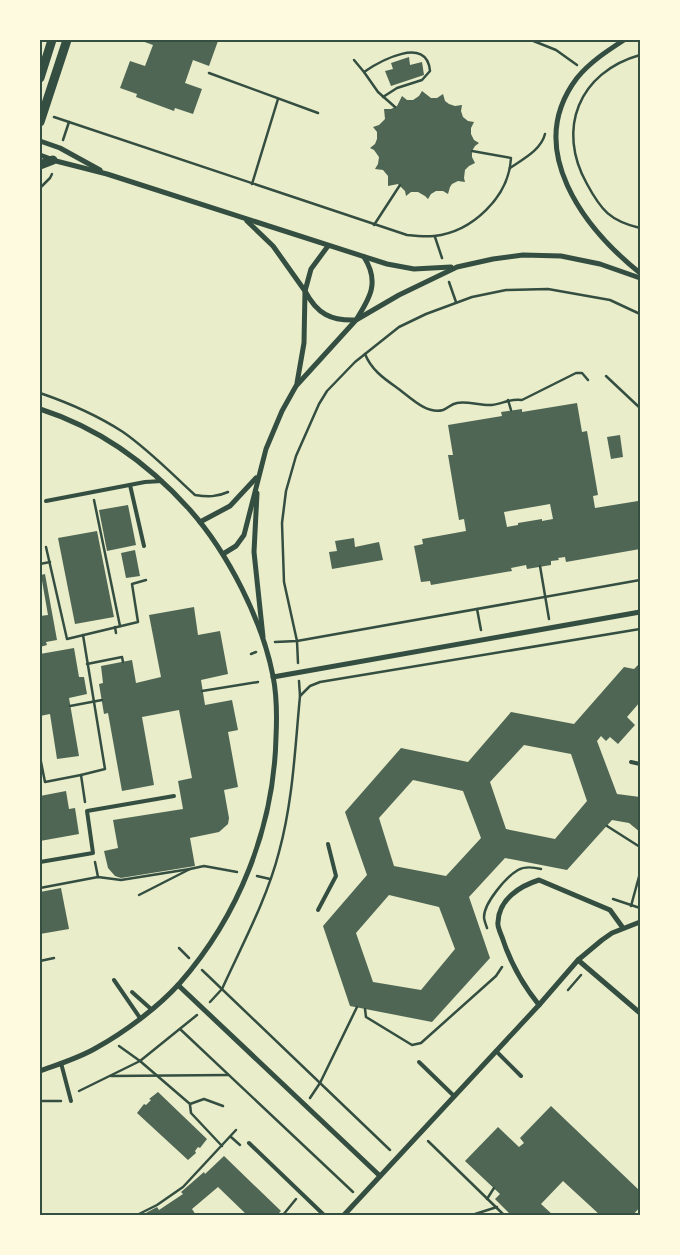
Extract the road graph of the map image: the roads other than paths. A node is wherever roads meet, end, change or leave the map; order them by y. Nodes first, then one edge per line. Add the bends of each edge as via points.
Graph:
1 (52, 40) edge
2 (67, 40) edge
3 (624, 40) edge
4 (40, 78) edge
5 (41, 118) edge
6 (40, 141) edge
7 (40, 155) edge
8 (53, 160) junction
9 (40, 165) edge
10 (107, 174) junction
11 (245, 219) junction
12 (328, 246) junction
13 (364, 258) junction
14 (457, 267) junction
15 (640, 273) edge
16 (640, 278) edge
17 (305, 291) junction
18 (356, 320) junction
19 (296, 386) junction
20 (40, 409) edge
21 (258, 475) junction
22 (162, 481) junction
23 (130, 485) junction
24 (46, 501) dead end
25 (200, 522) junction
26 (144, 546) dead end
27 (222, 554) junction
28 (640, 612) edge
29 (265, 647) junction
30 (273, 676) junction
31 (631, 762) dead end
32 (640, 764) edge
33 (174, 796) dead end
34 (328, 844) dead end
35 (40, 862) edge
36 (318, 910) dead end
37 (640, 922) edge
38 (623, 928) junction
39 (578, 960) junction
40 (114, 980) dead end
41 (178, 985) junction
42 (132, 992) dead end
43 (539, 1005) junction
44 (150, 1009) junction
45 (640, 1013) edge
46 (140, 1018) junction
47 (496, 1051) junction
48 (419, 1062) dead end
49 (61, 1063) junction
50 (40, 1071) edge
51 (522, 1076) dead end
52 (454, 1096) junction
53 (71, 1098) road end
54 (249, 1143) dead end
55 (380, 1176) junction
56 (324, 1215) edge
57 (344, 1215) edge

1 - 4 street
2 - 5 street
3 - 15 street via 598,58 569,91 559,118 557,153 570,194 604,240
6 - 10 street via 60,148
7 - 8 street
8 - 9 street
8 - 10 street
10 - 11 street
11 - 12 street
11 - 17 street via 273,246
12 - 13 street
12 - 17 street via 311,269
13 - 14 street via 414,270
13 - 18 street via 371,272 372,288
14 - 16 street via 523,255 561,256 600,264
14 - 18 street
17 - 18 street via 325,315 339,320
17 - 19 street via 304,343
18 - 19 street
19 - 21 street via 277,420
20 - 22 street via 60,415 106,440 135,458
21 - 25 street via 230,506
21 - 27 street via 244,535 236,546
21 - 29 street via 254,552
22 - 23 lane
22 - 25 street
23 - 24 lane
23 - 26 lane
25 - 27 street
27 - 29 street via 248,602
28 - 30 street
29 - 30 street
30 - 41 street via 277,715 276,755 259,846 238,896
31 - 32 lane
33 - 35 lane via 86,811 94,853
34 - 36 lane via 336,876
37 - 38 street
38 - 39 street
38 - 43 street via 610,910 539,880 512,894 501,909 497,923 515,971
39 - 43 street
39 - 45 street
40 - 46 lane
41 - 44 street
41 - 55 street
42 - 44 lane
43 - 47 street
44 - 46 street
46 - 49 street via 95,1049
47 - 51 lane
47 - 52 street
48 - 52 lane
49 - 50 street
49 - 53 lane
52 - 55 street
54 - 56 lane
55 - 57 street

